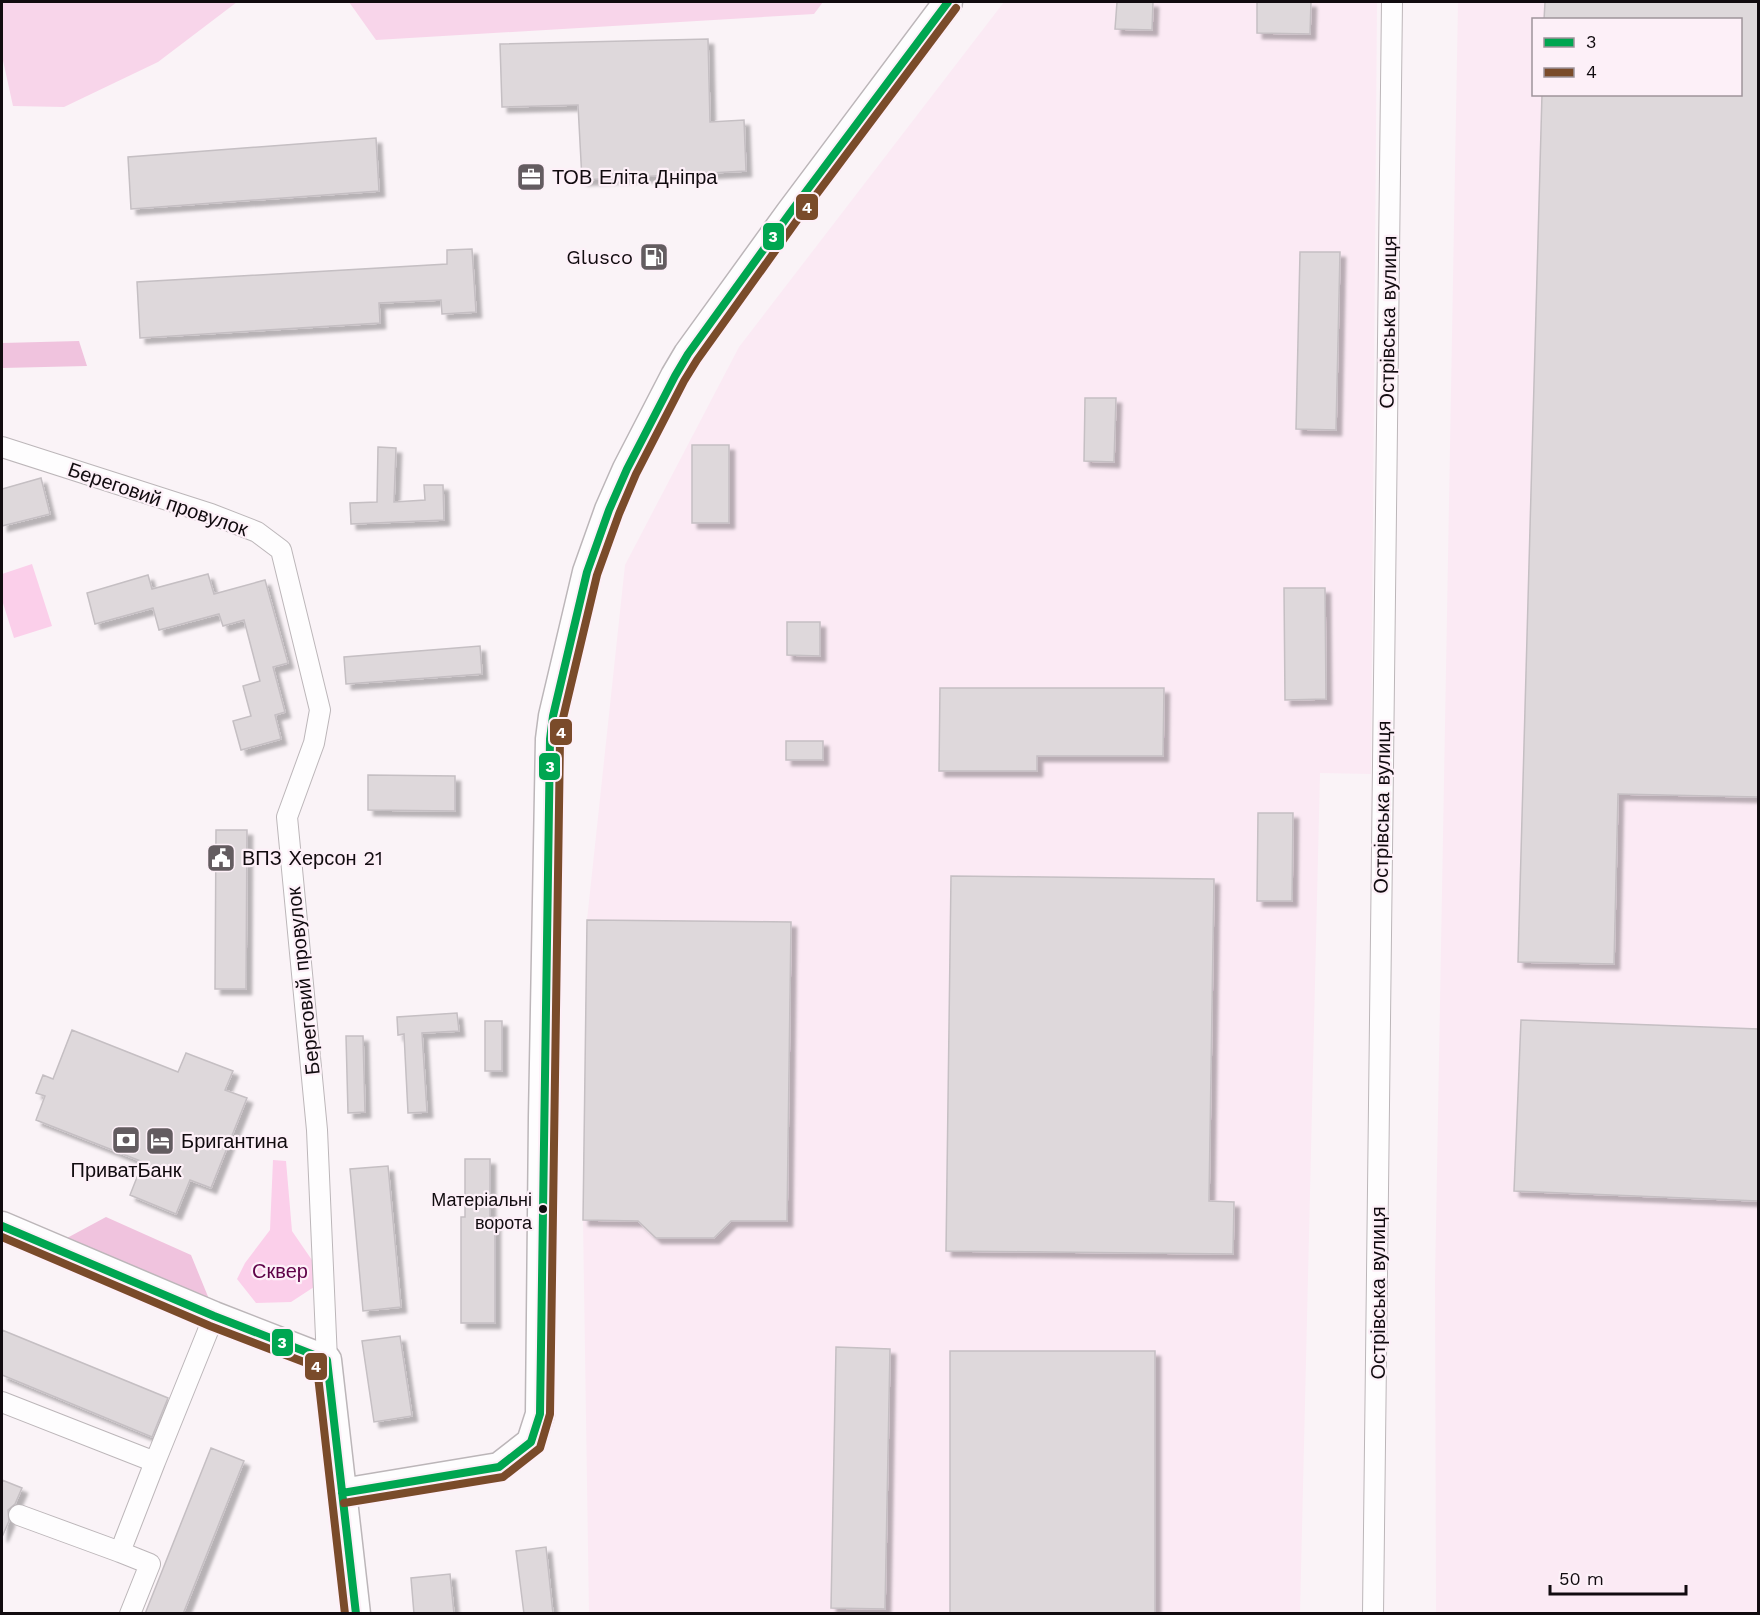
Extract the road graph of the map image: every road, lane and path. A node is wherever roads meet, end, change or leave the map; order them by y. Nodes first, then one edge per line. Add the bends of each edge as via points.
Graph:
1 (948, 2) edge
2 (1392, 2) edge
3 (2, 447) edge
4 (2, 1226) edge
5 (214, 1316) junction
6 (327, 1360) junction
7 (2, 1402) edge
8 (155, 1462) junction
9 (342, 1493) junction
10 (19, 1515) dead end
11 (120, 1552) junction
12 (130, 1614) edge
13 (356, 1614) edge
14 (1373, 1614) edge

1 - 9 street via 688,354 627,469 587,573 550,740 540,1414 531,1442 499,1467
2 - 14 street, Острівська вулиця
3 - 6 street, Береговий провулок via 211,514 257,532 281,550 320,710 314,743 287,817 318,1130
4 - 5 street
5 - 6 street
5 - 8 street
6 - 9 street
7 - 8 street
8 - 11 street
9 - 13 street
10 - 11 street
11 - 12 street via 150,1564

